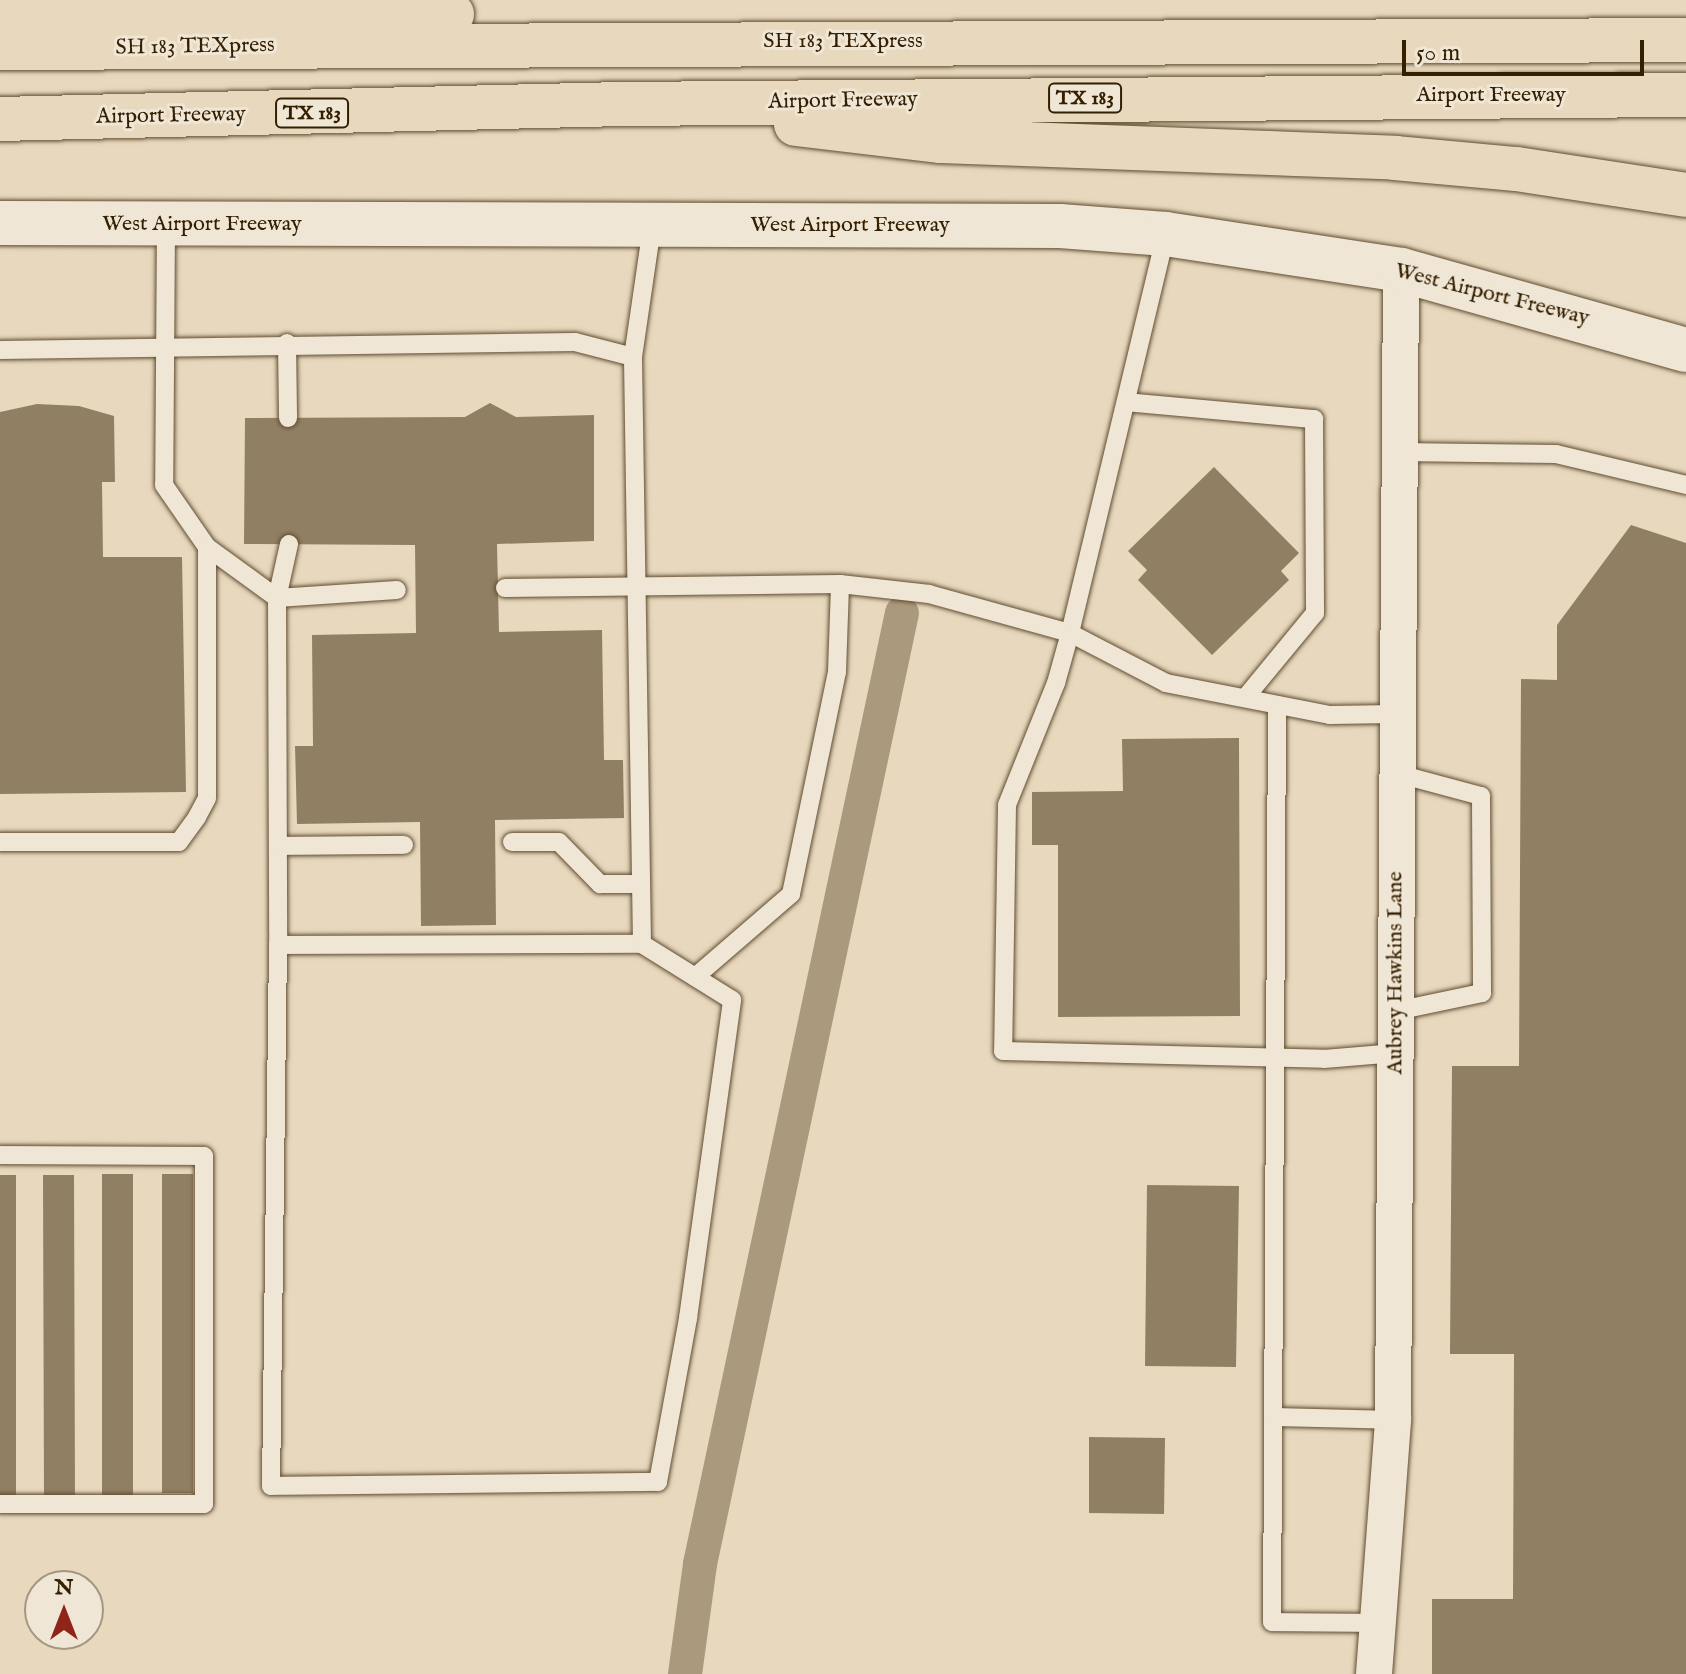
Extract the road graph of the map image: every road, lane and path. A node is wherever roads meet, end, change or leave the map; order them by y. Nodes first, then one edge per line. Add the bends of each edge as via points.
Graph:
1 (1686, 11) edge
2 (0, 15) edge
3 (1686, 40) edge
4 (0, 48) edge
5 (1686, 95) edge
6 (623, 104) junction
7 (0, 119) edge
8 (1686, 195) edge
9 (0, 223) edge
10 (166, 225) junction
11 (652, 227) junction
12 (1166, 234) junction
13 (1401, 270) junction
14 (287, 343) junction
15 (0, 350) edge
16 (165, 350) junction
17 (1686, 350) edge
18 (633, 357) junction
19 (1126, 402) junction
20 (288, 418) dead end
21 (1399, 452) junction
22 (1686, 485) edge
23 (289, 544) dead end
24 (207, 547) junction
25 (840, 584) junction
26 (505, 588) dead end
27 (636, 589) junction
28 (397, 590) dead end
29 (277, 598) junction
30 (1070, 633) junction
31 (1245, 698) junction
32 (1277, 705) junction
33 (1395, 714) junction
34 (1395, 773) junction
35 (0, 842) edge
36 (512, 842) dead end
37 (404, 845) dead end
38 (281, 846) junction
39 (641, 884) junction
40 (642, 944) junction
41 (278, 945) junction
42 (695, 977) junction
43 (1396, 1011) junction
44 (1396, 1053) junction
45 (1276, 1058) junction
46 (0, 1155) edge
47 (1274, 1417) junction
48 (1393, 1420) junction
49 (0, 1504) edge
50 (1378, 1623) junction
51 (1374, 1674) edge

1 - 2 highway, SH 183 TEXpress
3 - 4 highway, SH 183 TEXpress
5 - 6 highway, Airport Freeway / TX 183
6 - 7 highway, Airport Freeway / TX 183
6 - 8 highway via 941,141 1395,158 1517,169
9 - 10 main road, West Airport Freeway
10 - 11 main road, West Airport Freeway
10 - 16 lane
11 - 12 main road, West Airport Freeway via 1060,226
11 - 18 lane
12 - 13 main road, West Airport Freeway
12 - 19 lane
13 - 17 main road, West Airport Freeway
13 - 21 street, Aubrey Hawkins Lane
14 - 16 lane
14 - 18 lane via 575,342
14 - 20 lane
15 - 16 lane
16 - 24 lane via 164,485
18 - 27 lane
19 - 30 lane
19 - 31 lane via 1314,419 1315,613
21 - 22 lane via 1556,454
21 - 33 street, Aubrey Hawkins Lane
23 - 29 lane
24 - 29 lane
24 - 35 lane via 207,798 197,817 179,842
25 - 27 lane
25 - 30 lane via 929,594
25 - 42 lane via 837,672 791,894
26 - 27 lane
27 - 39 lane
28 - 29 lane
29 - 38 lane
30 - 31 lane via 1166,683
30 - 45 lane via 1007,805 1003,1051
31 - 32 lane
32 - 33 lane via 1330,715
32 - 45 lane
33 - 34 street, Aubrey Hawkins Lane
34 - 43 street, Aubrey Hawkins Lane
34 - 43 lane via 1481,796 1482,993
36 - 39 lane via 559,842 600,884
37 - 38 lane
38 - 41 lane
39 - 40 lane
40 - 41 lane
40 - 42 lane
41 - 42 lane via 271,1486 658,1482 688,1318 732,1000
43 - 44 street, Aubrey Hawkins Lane
44 - 45 lane
44 - 48 street, Aubrey Hawkins Lane
45 - 47 lane
46 - 49 lane via 204,1156 204,1504
47 - 48 lane
47 - 50 lane via 1272,1622
48 - 50 street, Aubrey Hawkins Lane
50 - 51 street, Aubrey Hawkins Lane

